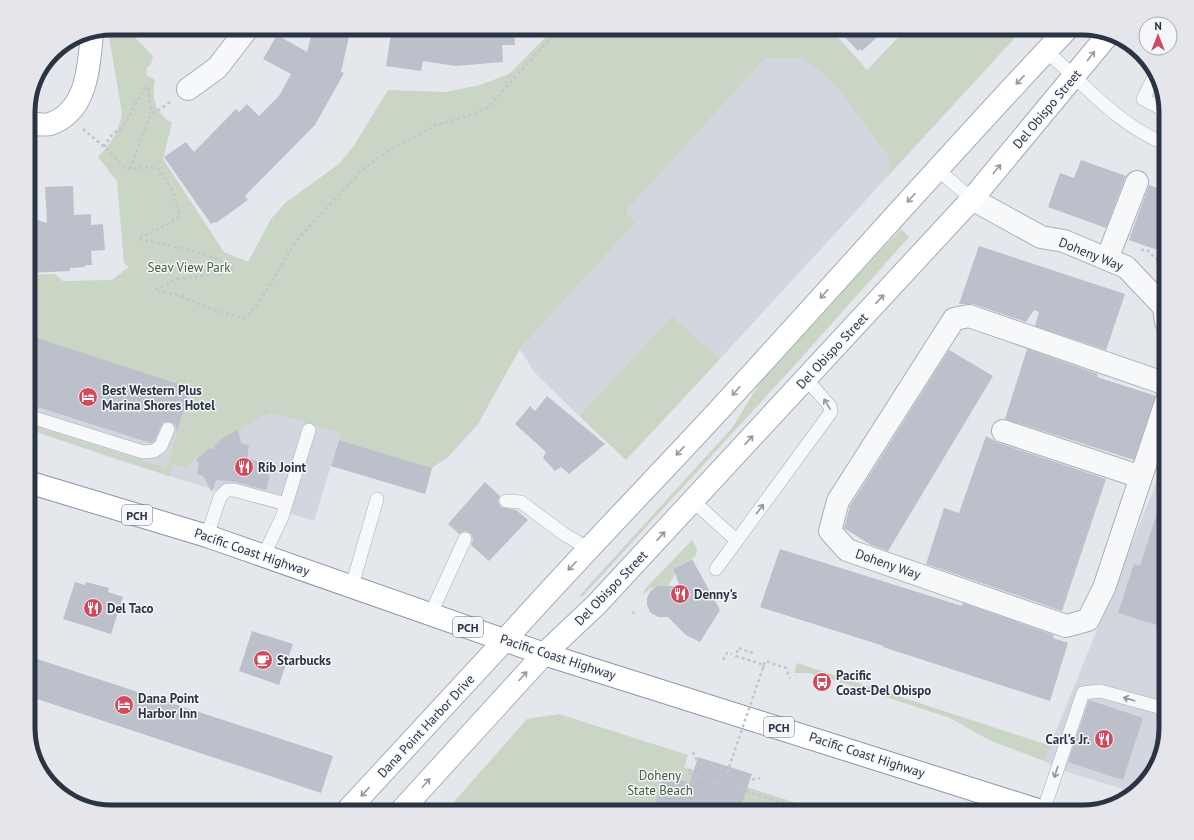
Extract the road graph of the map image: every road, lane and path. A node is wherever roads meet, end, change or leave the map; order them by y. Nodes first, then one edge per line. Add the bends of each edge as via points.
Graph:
1 (243, 35) edge
2 (554, 35) edge
3 (1061, 35) edge
4 (91, 38) edge
5 (1105, 39) edge
6 (1046, 51) junction
7 (1076, 76) junction
8 (1152, 81) edge
9 (188, 90) joint
10 (1159, 107) edge
11 (153, 113) junction
12 (48, 121) edge
13 (1159, 141) edge
14 (104, 147) junction
15 (130, 169) junction
16 (937, 169) junction
17 (1137, 182) dead end
18 (972, 199) junction
19 (1138, 250) dead end
20 (1108, 259) junction
21 (1159, 261) edge
22 (1159, 302) edge
23 (806, 379) junction
24 (1159, 382) edge
25 (35, 418) edge
26 (1159, 423) edge
27 (168, 429) dead end
28 (309, 430) dead end
29 (1003, 431) dead end
30 (1141, 477) junction
31 (35, 484) edge
32 (377, 500) dead end
33 (506, 501) dead end
34 (693, 501) junction
35 (286, 504) junction
36 (207, 536) junction
37 (465, 539) dead end
38 (736, 540) junction
39 (589, 549) junction
40 (264, 556) junction
41 (716, 569) dead end
42 (352, 586) junction
43 (638, 612) dead end
44 (431, 613) junction
45 (632, 613) dead end
46 (505, 640) junction
47 (753, 653) dead end
48 (544, 654) junction
49 (732, 654) dead end
50 (722, 660) dead end
51 (763, 666) junction
52 (790, 678) dead end
53 (1159, 708) edge
54 (693, 752) dead end
55 (697, 761) dead end
56 (690, 769) dead end
57 (728, 771) junction
58 (714, 773) dead end
59 (760, 778) dead end
60 (352, 805) edge
61 (406, 805) edge
62 (789, 805) edge
63 (1022, 805) edge
64 (1046, 805) edge

1 - 9 street via 217,68
2 - 15 path via 488,107 436,125 390,150 363,169 296,241 260,301 245,318 155,290 176,279 234,270 216,258 138,239 170,223 179,216 179,209 160,170 142,167
3 - 6 main road
4 - 12 main road via 87,80 71,112
7 -> 5 main road, Del Obispo Street
6 - 7 lane
6 -> 16 main road
7 - 13 lane via 1116,116
18 -> 7 main road, Del Obispo Street
8 - 10 lane via 1143,99
9 - 11 path
11 - 14 path via 148,87 144,88 123,128 113,133
11 - 15 path via 146,123
12 - 14 path
14 - 15 path via 124,168
16 - 18 lane
16 -> 39 main road
17 - 20 street
18 - 20 street, Doheny Way via 1040,237 1064,241
23 -> 18 main road, Del Obispo Street
19 - 21 path via 1147,250
20 - 22 street, Doheny Way via 1126,267
34 -> 23 main road, Del Obispo Street
38 -> 23 lane via 831,412 830,406
24 - 30 street, Doheny Way via 970,316 954,319 838,501 830,531 847,550 1066,626 1088,620 1104,588
25 - 27 lane via 143,452 154,451 161,446
26 - 30 street, Doheny Way
28 - 35 lane
29 - 30 street
31 - 36 main road, Pacific Coast Highway / PCH
32 - 42 lane
33 - 39 lane via 521,502
34 - 38 lane
48 -> 34 main road, Del Obispo Street via 596,605
35 - 36 lane via 227,490 220,497
35 - 40 lane
36 - 40 main road, Pacific Coast Highway / PCH
37 - 44 lane
38 - 41 lane
39 -> 46 main road
40 - 42 main road, Pacific Coast Highway / PCH
42 - 44 main road, Pacific Coast Highway / PCH
43 - 45 path
44 - 46 main road, Pacific Coast Highway / PCH
46 - 48 main road, Pacific Coast Highway / PCH
46 -> 60 main road, Dana Point Harbor Drive
47 - 51 path via 738,648 736,656
61 -> 48 main road
48 - 63 main road, Pacific Coast Highway / PCH
49 - 50 path via 727,653
51 - 52 path via 765,661 786,668
51 - 57 path, bridge
53 -> 64 lane via 1100,691 1083,693
54 - 55 path
56 - 62 path via 688,773
57 - 58 path via 701,762 699,768
57 - 59 path via 727,775 743,780

